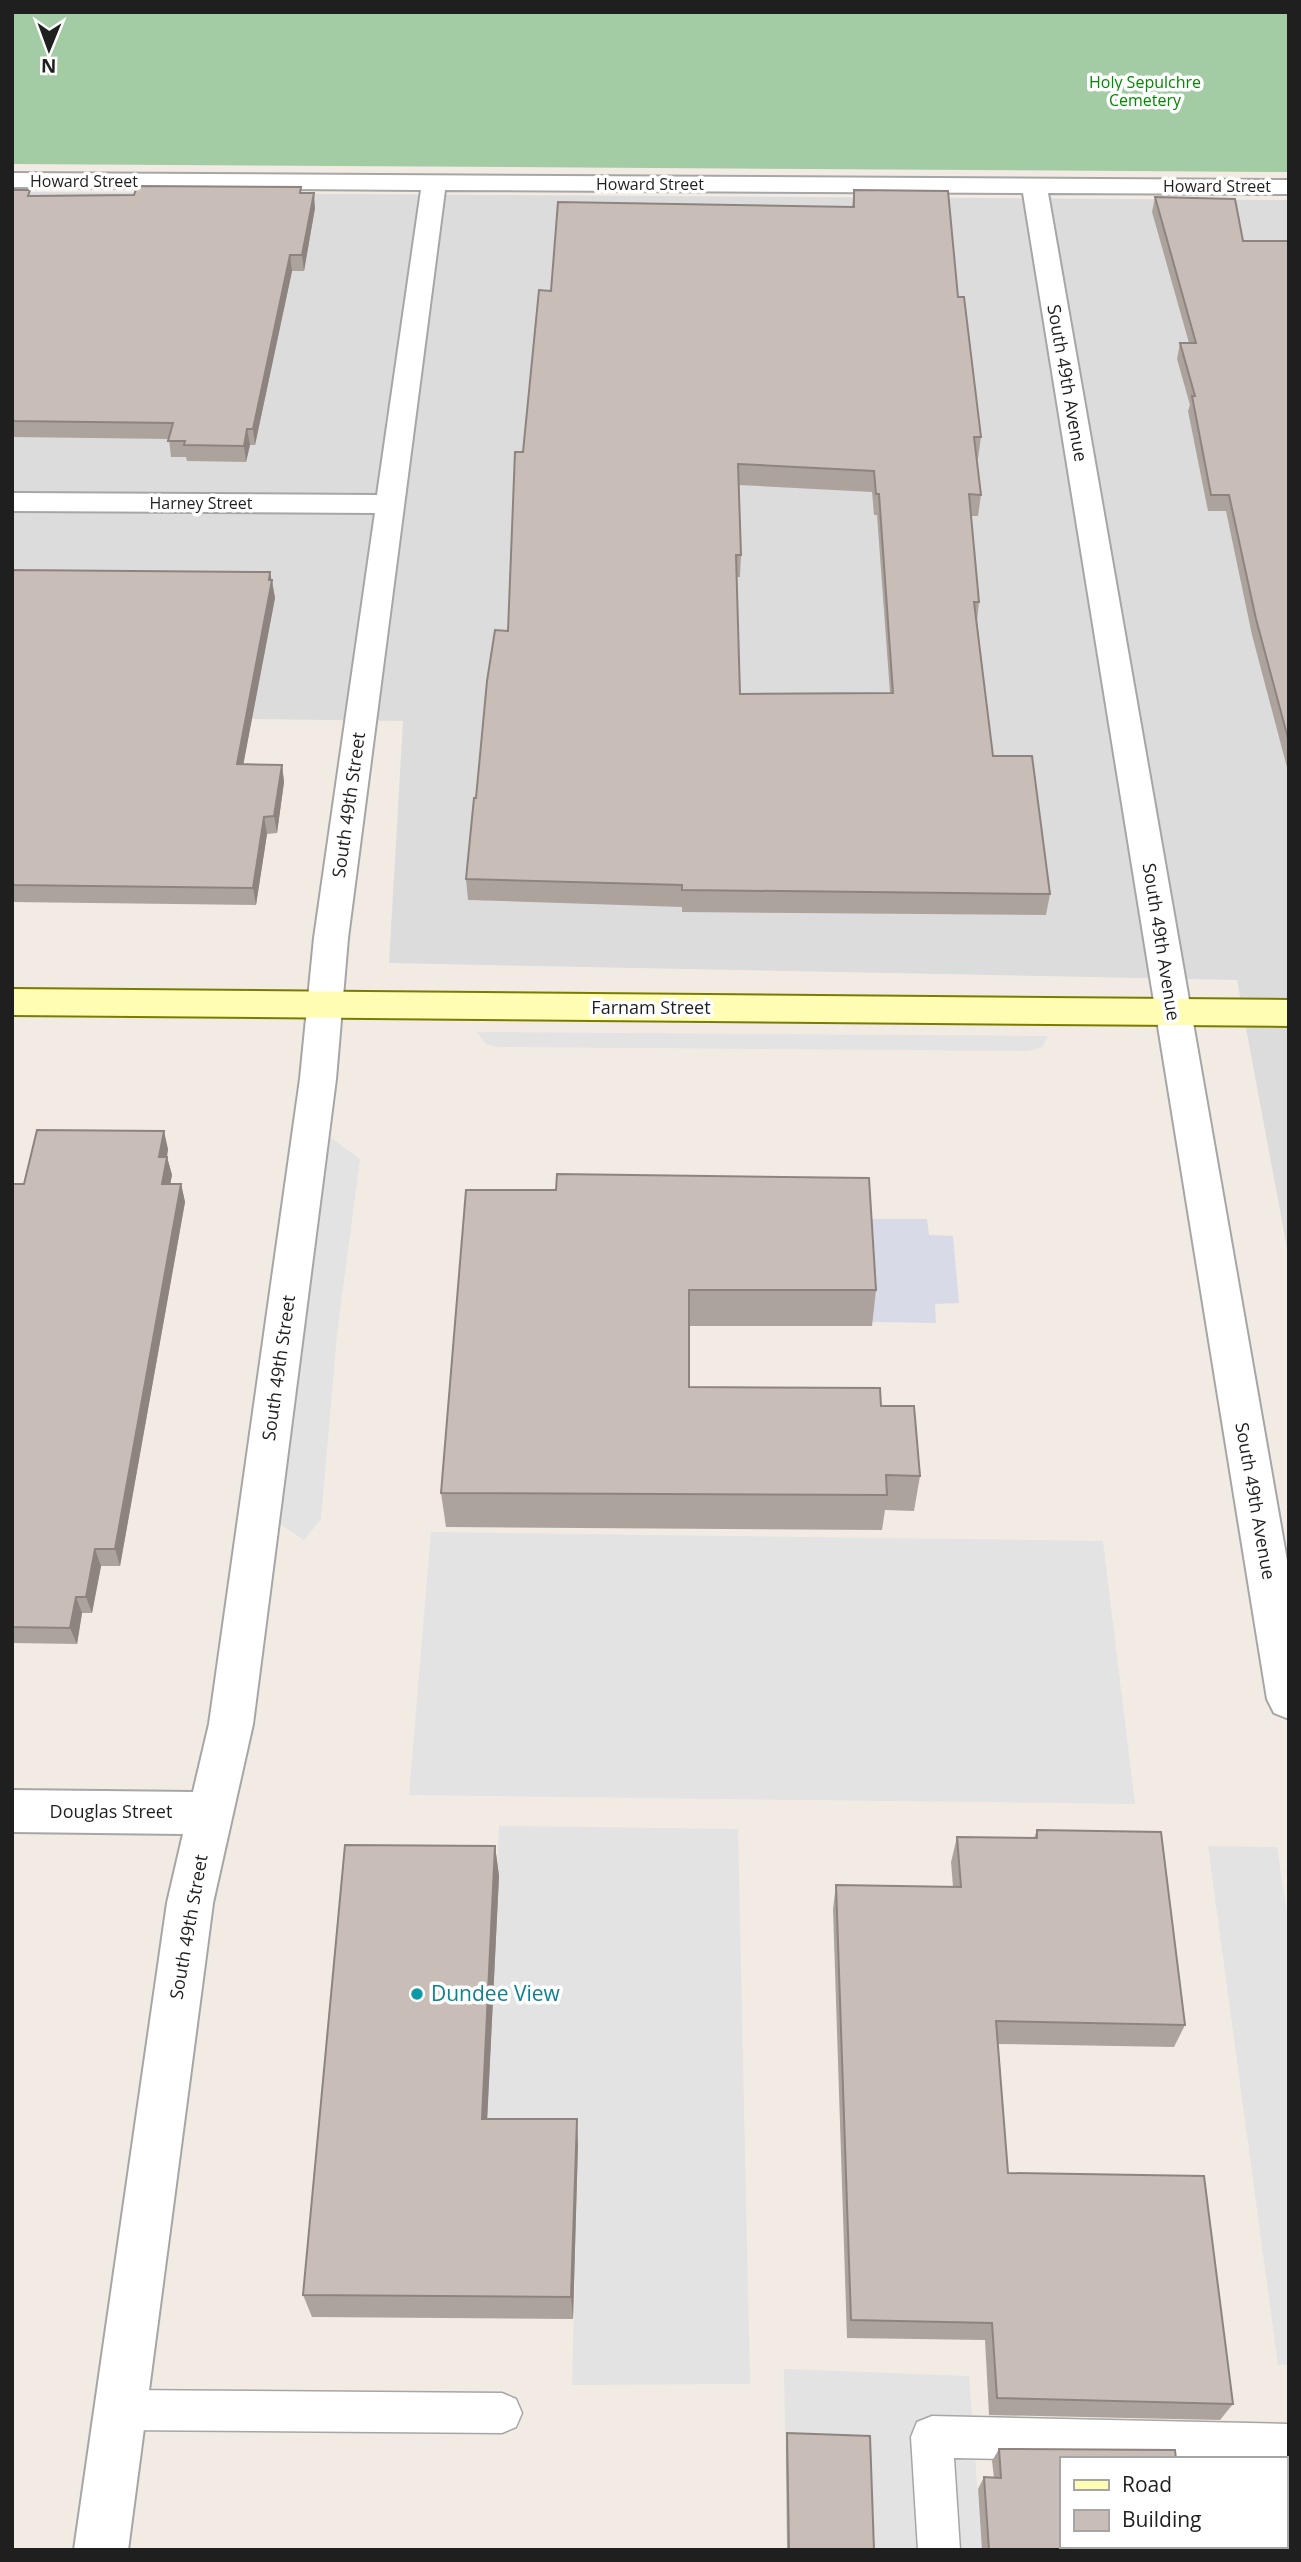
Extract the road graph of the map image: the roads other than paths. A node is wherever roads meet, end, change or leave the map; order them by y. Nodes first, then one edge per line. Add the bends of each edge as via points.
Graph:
1 (12, 180) edge
2 (434, 183) junction
3 (1034, 185) junction
4 (1289, 187) edge
5 (12, 502) edge
6 (389, 505) junction
7 (12, 1002) edge
8 (325, 1004) junction
9 (1172, 1011) junction
10 (1289, 1013) edge
11 (1289, 1699) edge
12 (12, 1811) edge
13 (210, 1813) junction
14 (120, 2410) junction
15 (502, 2413) dead end
16 (1289, 2445) edge
17 (101, 2550) edge
18 (939, 2550) edge

1 - 2 street, Howard Street
2 - 3 street, Howard Street
2 - 6 street, South 49th Street
3 - 4 street, Howard Street
3 - 9 street, South 49th Avenue
5 - 6 street, Harney Street
6 - 8 street, South 49th Street
7 - 8 main road, Farnam Street
8 - 9 main road, Farnam Street
8 - 13 street, South 49th Street via 237,1685
9 - 10 main road, Farnam Street
9 - 11 street, South 49th Avenue
12 - 13 street, Douglas Street
13 - 14 street, South 49th Street via 190,1903
14 - 15 lane
14 - 17 street, South 49th Street
16 - 18 lane via 932,2437

